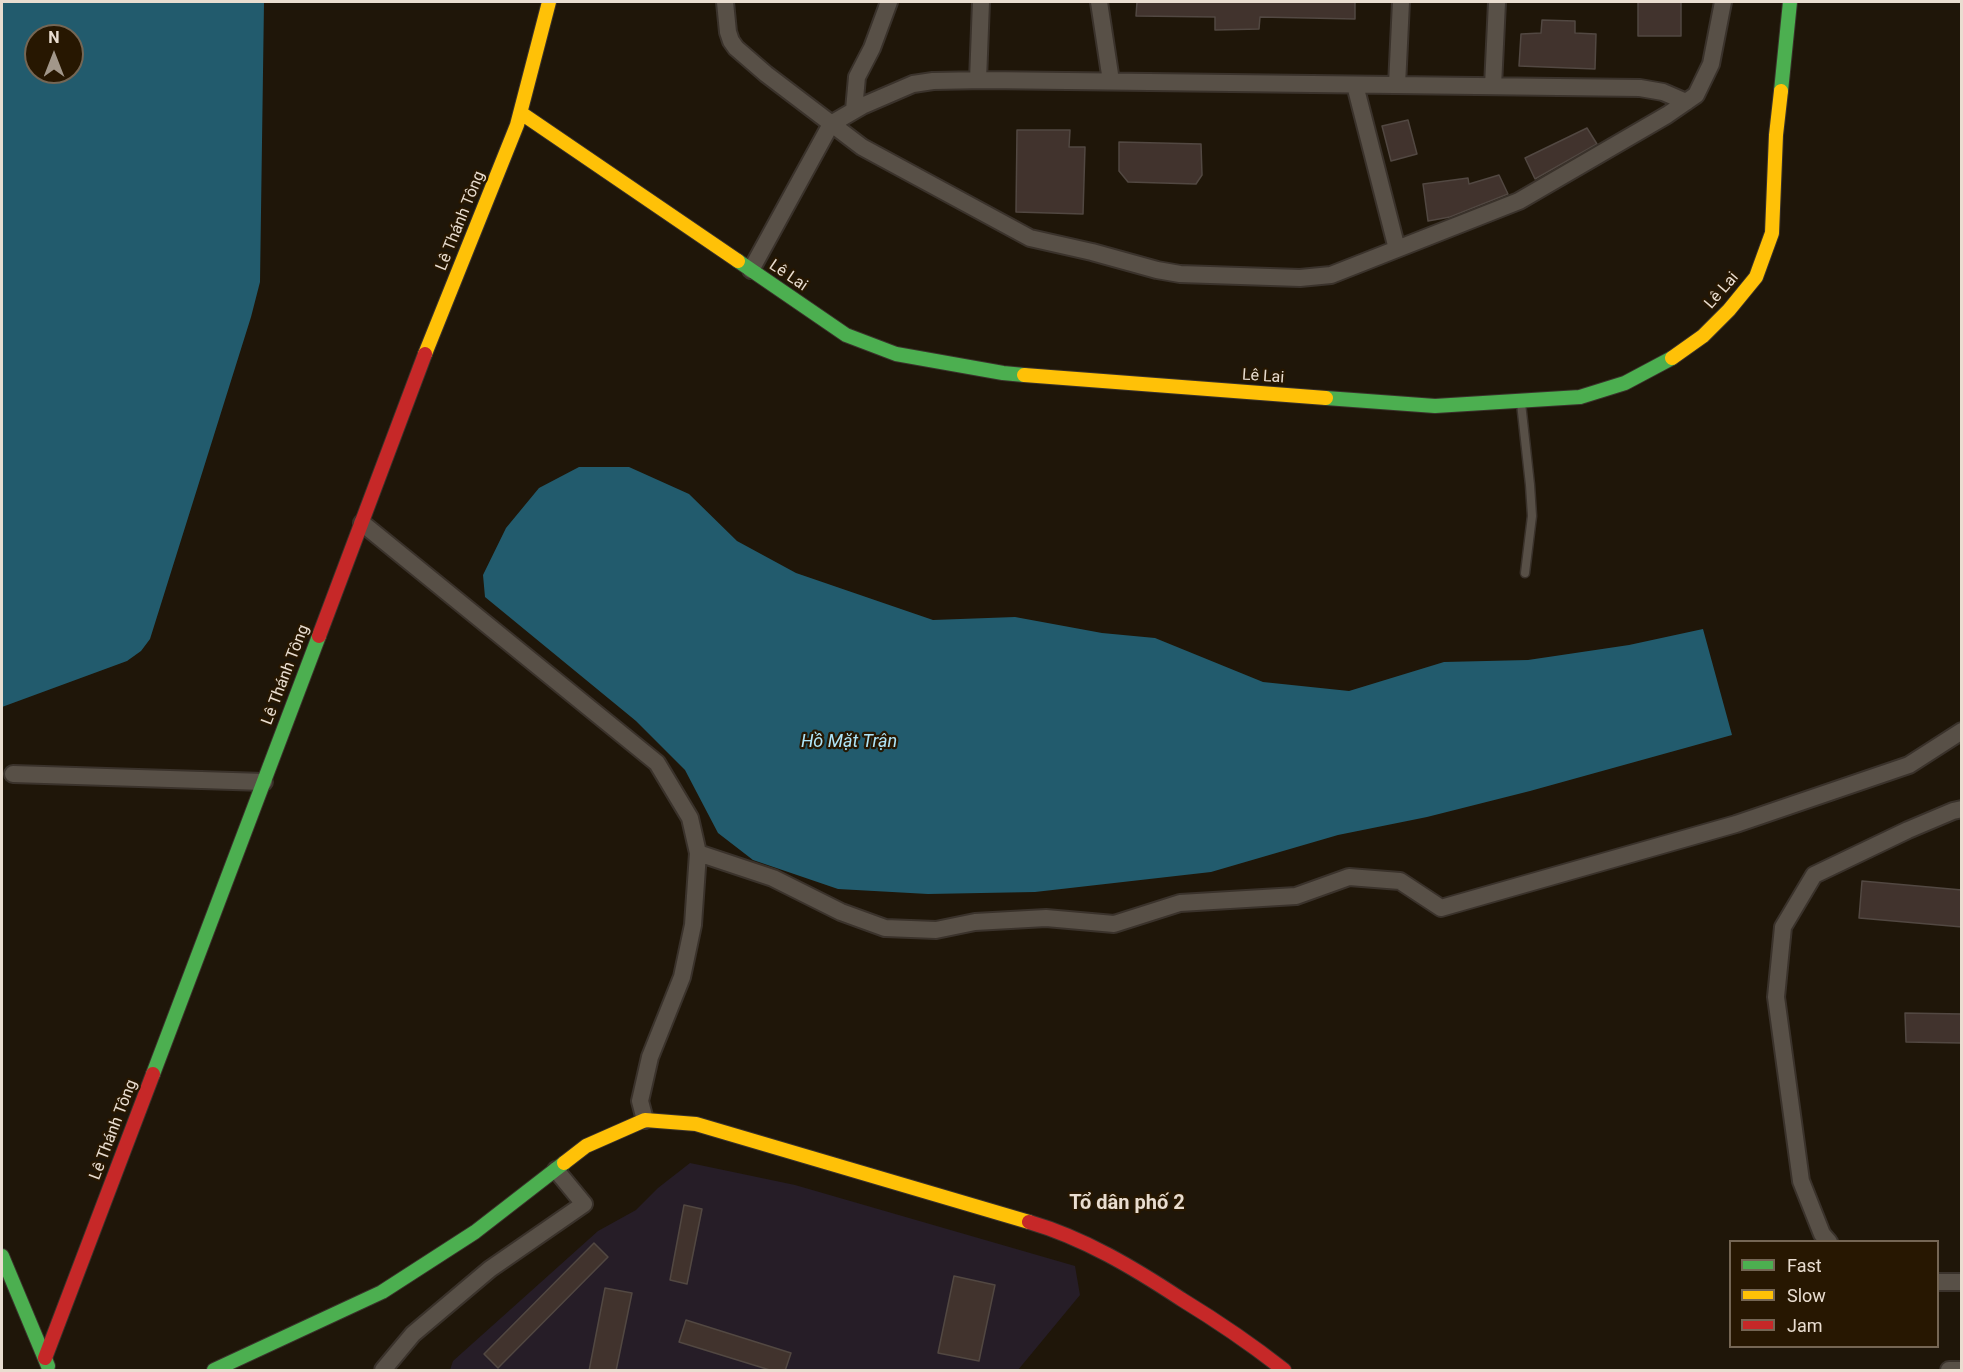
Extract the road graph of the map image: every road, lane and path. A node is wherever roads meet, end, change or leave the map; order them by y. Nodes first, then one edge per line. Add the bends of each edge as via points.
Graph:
1 (549, 2) edge
2 (725, 2) edge
3 (889, 2) edge
4 (981, 2) edge
5 (1099, 2) edge
6 (1401, 2) edge
7 (1497, 2) edge
8 (1724, 2) edge
9 (1790, 2) edge
10 (978, 80) junction
11 (1111, 81) junction
12 (1355, 85) junction
13 (1397, 85) junction
14 (1493, 86) junction
15 (1686, 102) junction
16 (854, 110) junction
17 (521, 113) junction
18 (831, 124) junction
19 (1397, 249) junction
20 (750, 270) junction
21 (1521, 400) junction
22 (362, 523) junction
23 (1525, 573) dead end
24 (1962, 731) edge
25 (13, 774) dead end
26 (264, 782) junction
27 (1962, 809) edge
28 (698, 853) junction
29 (645, 1120) junction
30 (556, 1170) junction
31 (1826, 1240) edge
32 (2, 1256) edge
33 (1939, 1282) edge
34 (1962, 1282) edge
35 (47, 1364) edge
36 (1962, 1370) edge
37 (214, 1371) edge
38 (383, 1371) edge
39 (1284, 1371) edge
40 (1948, 1371) edge

1 - 17 street, Lê Thánh Tông
2 - 18 street via 728,32 736,48
3 - 16 street via 857,76
4 - 10 street
5 - 11 street
6 - 13 street
7 - 14 street
8 - 15 street via 1711,64 1696,95
9 - 21 street, Lê Lai via 1776,135 1772,233 1756,277 1703,336 1670,360 1625,383 1580,397
10 - 11 street
10 - 16 street via 913,84
11 - 12 street
12 - 13 street
12 - 19 street
13 - 14 street
14 - 15 street via 1640,88
15 - 19 street via 1519,201
16 - 18 street
17 - 20 street, Lê Lai
17 - 22 street, Lê Thánh Tông
18 - 19 street via 862,147 1030,238 1157,270 1300,278 1331,274
18 - 20 street
20 - 21 street, Lê Lai via 846,335 896,354 1003,373 1435,406
21 - 23 lane via 1532,516
22 - 26 street, Lê Thánh Tông
22 - 28 street via 657,763 690,818
24 - 28 street via 1909,765 1736,824 1441,908 1400,881 1349,877 1296,896 1180,903 1114,924 1046,918 975,922 936,930 885,928 841,912 774,878
25 - 26 street
26 - 35 street, Lê Thánh Tông
27 - 31 street via 1814,875 1783,927 1776,997 1801,1181
28 - 29 street via 693,925 682,977 650,1057 640,1101
29 - 30 street via 586,1146
29 - 39 street via 696,1124 1053,1229 1129,1265 1244,1339
30 - 37 street via 475,1232 381,1292
30 - 38 street via 584,1204 490,1269 413,1334
32 - 35 street
33 - 34 street
36 - 40 street

